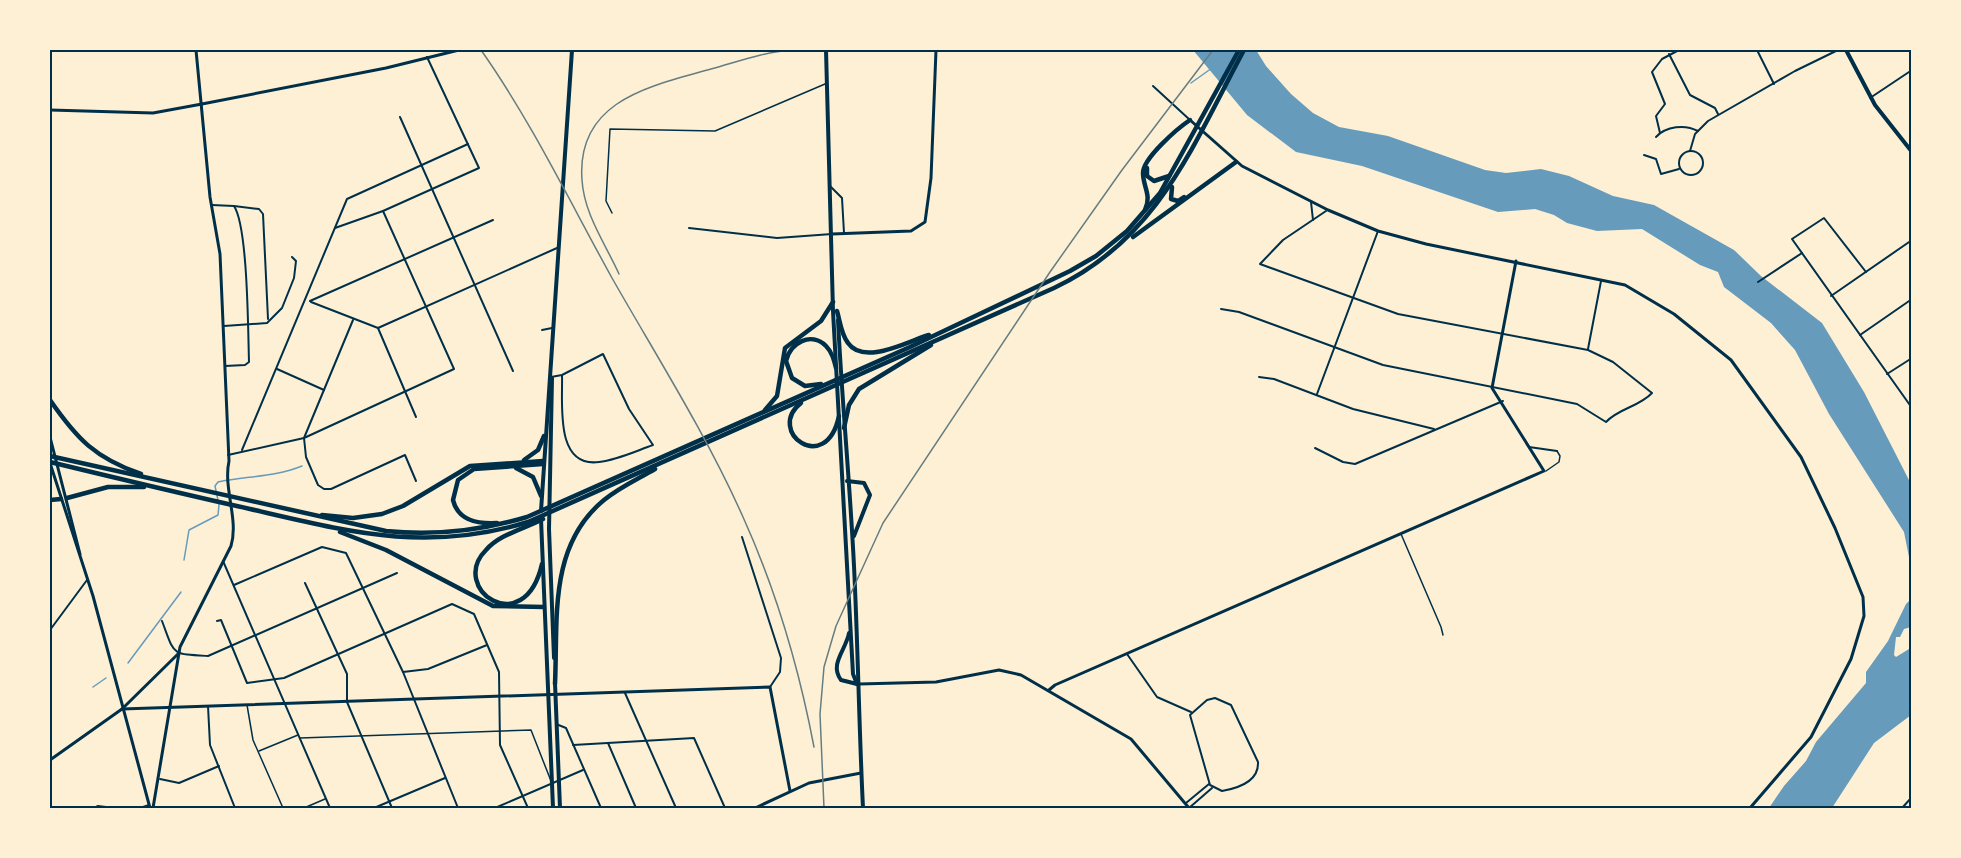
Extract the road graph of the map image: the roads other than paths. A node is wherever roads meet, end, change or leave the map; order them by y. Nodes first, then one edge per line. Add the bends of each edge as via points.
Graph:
1 (196, 50) edge
2 (459, 50) edge
3 (572, 50) edge
4 (826, 50) edge
5 (936, 50) edge
6 (1239, 50) edge
7 (1244, 50) edge
8 (1679, 50) edge
9 (1757, 50) edge
10 (1838, 50) edge
11 (1846, 50) edge
12 (1669, 54) junction
13 (427, 57) junction
14 (1911, 70) edge
15 (826, 84) junction
16 (1774, 84) junction
17 (1153, 86) dead end
18 (1870, 98) junction
19 (202, 104) junction
20 (50, 110) edge
21 (1719, 115) junction
22 (400, 117) dead end
23 (1190, 120) junction
24 (1698, 131) junction
25 (1660, 133) junction
26 (1195, 135) junction
27 (1656, 137) dead end
28 (468, 144) junction
29 (1690, 151) junction
30 (1911, 152) edge
31 (1644, 155) dead end
32 (1236, 162) junction
33 (420, 165) junction
34 (1175, 168) junction
35 (1679, 169) junction
36 (1175, 179) junction
37 (830, 186) junction
38 (431, 190) junction
39 (1311, 202) junction
40 (212, 205) junction
41 (234, 206) junction
42 (1328, 210) junction
43 (383, 211) junction
44 (612, 213) dead end
45 (1141, 217) junction
46 (493, 220) dead end
47 (1313, 220) junction
48 (335, 228) junction
49 (689, 228) dead end
50 (1378, 231) junction
51 (844, 233) junction
52 (832, 234) junction
53 (452, 237) junction
54 (1911, 240) edge
55 (560, 247) junction
56 (1116, 249) junction
57 (1802, 253) junction
58 (292, 257) dead end
59 (404, 259) junction
60 (1516, 261) junction
61 (1866, 272) junction
62 (1601, 281) junction
63 (1758, 282) dead end
64 (473, 285) junction
65 (1832, 296) junction
66 (1353, 298) junction
67 (1911, 299) edge
68 (305, 300) junction
69 (310, 302) junction
70 (833, 302) junction
71 (425, 307) junction
72 (1221, 309) dead end
73 (837, 311) junction
74 (268, 319) junction
75 (353, 320) junction
76 (969, 322) junction
77 (224, 326) junction
78 (247, 326) junction
79 (378, 328) junction
80 (555, 328) junction
81 (542, 330) dead end
82 (940, 335) junction
83 (1502, 335) junction
84 (1859, 335) junction
85 (1334, 348) junction
86 (1588, 350) junction
87 (1911, 358) edge
88 (225, 366) junction
89 (836, 368) junction
90 (276, 369) junction
91 (513, 370) dead end
92 (1887, 374) junction
93 (561, 375) junction
94 (551, 377) junction
95 (1259, 377) dead end
96 (833, 384) junction
97 (1492, 388) junction
98 (324, 390) junction
99 (405, 391) junction
100 (1317, 395) junction
101 (810, 397) junction
102 (50, 400) edge
103 (1503, 401) junction
104 (1911, 408) edge
105 (50, 409) edge
106 (57, 412) junction
107 (761, 413) junction
108 (839, 416) junction
109 (416, 417) dead end
110 (844, 428) junction
111 (1435, 429) junction
112 (544, 436) junction
113 (50, 437) edge
114 (304, 438) junction
115 (1529, 447) junction
116 (1315, 448) dead end
117 (1557, 451) joint
118 (242, 452) junction
119 (681, 454) junction
120 (228, 455) junction
121 (50, 456) edge
122 (521, 462) junction
123 (543, 462) junction
124 (550, 462) junction
125 (50, 463) edge
126 (510, 466) junction
127 (1544, 471) junction
128 (158, 480) junction
129 (416, 481) dead end
130 (846, 481) junction
131 (165, 490) junction
132 (541, 496) junction
133 (67, 498) junction
134 (61, 499) junction
135 (50, 500) edge
136 (561, 509) junction
137 (301, 513) junction
138 (508, 522) junction
139 (323, 526) junction
140 (1401, 534) junction
141 (742, 537) dead end
142 (853, 543) junction
143 (80, 555) junction
144 (223, 561) junction
145 (542, 564) junction
146 (397, 573) dead end
147 (87, 579) junction
148 (305, 583) dead end
149 (234, 585) junction
150 (363, 589) junction
151 (551, 603) junction
152 (544, 607) junction
153 (316, 608) junction
154 (162, 621) dead end
155 (217, 621) dead end
156 (851, 624) junction
157 (50, 630) edge
158 (383, 634) junction
159 (255, 635) junction
160 (1443, 635) dead end
161 (487, 645) junction
162 (231, 646) junction
163 (1126, 653) junction
164 (178, 654) junction
165 (339, 654) junction
166 (403, 672) junction
167 (274, 679) junction
168 (555, 684) junction
169 (857, 684) junction
170 (770, 687) junction
171 (1049, 690) junction
172 (624, 692) junction
173 (549, 695) junction
174 (555, 695) junction
175 (500, 697) junction
176 (414, 700) junction
177 (347, 702) junction
178 (285, 704) junction
179 (247, 705) junction
180 (208, 706) junction
181 (172, 707) junction
182 (123, 709) junction
183 (1191, 712) junction
184 (556, 724) junction
185 (499, 731) junction
186 (426, 734) junction
187 (360, 735) junction
188 (299, 736) junction
189 (646, 740) junction
190 (608, 743) junction
191 (573, 745) junction
192 (258, 752) junction
193 (50, 760) edge
194 (219, 766) junction
195 (584, 770) junction
196 (861, 773) junction
197 (445, 778) junction
198 (160, 779) junction
199 (559, 782) junction
200 (552, 784) junction
201 (1209, 784) junction
202 (1212, 788) junction
203 (790, 791) junction
204 (522, 796) junction
205 (1911, 797) edge
206 (326, 799) junction
207 (389, 802) junction
208 (1910, 802) edge
209 (1185, 804) junction
210 (151, 807) edge
211 (94, 808) edge
212 (114, 808) edge
213 (140, 808) edge
214 (235, 808) edge
215 (283, 808) edge
216 (304, 808) edge
217 (330, 808) edge
218 (374, 808) edge
219 (392, 808) edge
220 (458, 808) edge
221 (495, 808) edge
222 (528, 808) edge
223 (553, 808) edge
224 (560, 808) edge
225 (601, 808) edge
226 (636, 808) edge
227 (676, 808) edge
228 (725, 808) edge
229 (755, 808) edge
230 (863, 808) edge
231 (1189, 808) edge
232 (1750, 808) edge
233 (1902, 808) edge

1 - 19 street
2 - 13 street
3 - 55 main road
4 - 15 main road
5 - 51 street via 927,217 911,231
6 - 26 highway
7 - 26 highway
8 - 12 street
9 - 16 street
10 - 16 street
11 - 18 main road
12 - 21 street via 1690,95 1715,108
12 - 25 street via 1652,72 1665,104 1656,116
13 - 19 street
13 - 28 street
14 - 18 street
15 - 37 main road
15 - 44 lane via 712,131 610,129 606,201
16 - 21 street
17 - 23 street
18 - 30 main road
19 - 20 street via 153,113
19 - 40 street
21 - 24 street
22 - 33 street
23 - 32 street
23 - 34 highway via 1149,163 1146,173 1151,180 1159,181
23 - 45 highway via 1145,164 1143,175 1149,199
24 - 25 street via 1686,127
24 - 29 street
25 - 27 street
26 - 34 highway
26 - 36 highway
28 - 33 street
28 - 38 street via 479,168
29 - 35 street via 1679,159
29 - 35 street via 1699,154 1703,167 1692,176
31 - 35 street via 1656,159 1661,174
32 - 36 highway via 1176,201 1170,196
32 - 39 street
32 - 56 highway
33 - 38 street
33 - 48 street via 347,199
34 - 45 highway
36 - 56 highway via 1151,213
37 - 51 street via 842,198
37 - 52 main road
38 - 43 street
38 - 53 street
39 - 42 street
39 - 47 street
40 - 41 street
40 - 77 street via 220,254
41 - 74 street via 259,209 264,214
41 - 78 street via 243,247
42 - 47 street
42 - 50 street
43 - 48 street
43 - 59 street
45 - 76 highway via 1088,262
46 - 53 street
47 - 66 street via 1283,240 1260,264
48 - 68 street
49 - 52 street via 777,238
50 - 60 street
50 - 66 street
51 - 52 street
52 - 70 main road
53 - 59 street
53 - 64 street
54 - 61 street
55 - 64 street
55 - 80 main road
56 - 76 highway via 1073,278
57 - 61 street via 1792,239 1824,218
57 - 63 street
57 - 65 street
58 - 74 street via 296,261 294,278 282,308
59 - 69 street
59 - 71 street
60 - 62 street
60 - 83 street
61 - 65 street
62 - 86 street
62 - 232 street via 1625,285 1654,300 1731,360 1801,457 1863,597 1864,616 1851,659 1811,736
64 - 71 street
64 - 91 street
65 - 84 street
66 - 83 street via 1410,317
66 - 85 street
67 - 84 street
68 - 69 street
68 - 90 street
69 - 75 street
70 - 73 main road
70 - 89 main road
70 - 107 highway via 821,321 786,348 777,396
71 - 79 street
71 - 99 street via 454,369
72 - 85 street via 1239,312
73 - 82 highway via 846,341 863,353
73 - 110 main road
74 - 78 street via 263,325
75 - 79 street
75 - 98 street
76 - 82 highway
77 - 78 street
77 - 88 street
78 - 88 street via 249,362
79 - 99 street
80 - 81 street
80 - 94 main road
82 - 96 highway
82 - 110 highway via 859,389 850,401
83 - 86 street
83 - 97 street
84 - 92 street
85 - 97 street via 1399,369
85 - 100 street
86 - 97 street via 1613,362 1651,391 1648,397 1620,410 1606,422 1581,405
87 - 92 street
88 - 120 street
89 - 96 highway via 827,347 815,340 798,343 787,357 788,372 799,383
89 - 108 main road
90 - 98 street
90 - 118 street
92 - 104 street
93 - 93 street via 603,354 627,405 653,445 597,463 574,455 565,437
93 - 94 street
94 - 112 main road
94 - 124 main road
95 - 100 street
96 - 101 highway
96 - 107 highway
97 - 103 street
98 - 114 street
99 - 109 street
99 - 114 street
100 - 111 street via 1364,412
101 - 108 highway via 795,408 790,419 791,432 799,442 813,446 827,442 835,432
101 - 119 highway
102 - 106 highway
103 - 111 street
103 - 115 street
105 - 106 highway
106 - 128 highway via 93,451 119,466
107 - 138 highway via 559,504
108 - 130 main road
110 - 130 main road
111 - 116 street via 1354,464
112 - 122 highway via 536,453
112 - 123 main road
113 - 133 street
114 - 118 street
114 - 129 street via 306,457 318,485 327,489 405,455
115 - 117 street
115 - 127 street
117 - 127 lane via 1559,462
118 - 120 street
119 - 136 highway
119 - 168 highway via 608,497 573,537 559,582
120 - 144 street via 233,535
121 - 128 highway
122 - 123 highway
122 - 137 highway via 470,466 403,506 382,514 346,518
123 - 124 main road
123 - 126 highway
123 - 132 main road
124 - 151 main road
125 - 131 highway
125 - 134 street
126 - 132 highway via 533,477
126 - 138 highway via 468,471 458,480 453,496 458,511 469,520 486,524
127 - 140 street
128 - 137 highway
130 - 142 main road
130 - 142 main road via 864,483 870,495
130 - 156 main road
131 - 133 highway via 114,486
131 - 139 highway
132 - 145 main road
133 - 134 street
133 - 143 street
134 - 135 highway
134 - 143 street
136 - 139 highway via 500,530 451,538 396,538
136 - 145 highway via 490,546 477,561 476,579 488,598 513,604 533,591
137 - 138 highway via 407,533 460,532
139 - 152 highway via 381,547 493,606
140 - 160 lane
140 - 163 street
141 - 170 street via 781,658 780,672
142 - 169 main road
143 - 147 street
144 - 149 street
144 - 164 street
145 - 152 main road
146 - 150 street
147 - 157 street
147 - 210 street
148 - 153 street
149 - 150 street via 322,547 346,553
149 - 159 street
150 - 153 street
150 - 158 street
151 - 152 main road
151 - 168 main road
152 - 173 main road
153 - 159 street
153 - 165 street
154 - 164 street
155 - 162 street via 221,620
156 - 169 main road
156 - 169 main road via 836,669 841,680
158 - 161 street via 452,603 474,614
158 - 165 street
158 - 166 street
159 - 162 street
159 - 167 street
161 - 166 street via 428,669
161 - 175 street via 499,672
162 - 164 street via 208,656
162 - 167 street via 247,682
163 - 171 street
163 - 183 street via 1157,697
164 - 181 street
164 - 182 street
165 - 167 street
165 - 177 street via 347,674
166 - 176 street
167 - 178 street
168 - 174 main road
169 - 171 street via 936,682 999,670 1031,679
169 - 196 main road
170 - 172 street
170 - 203 street
171 - 209 street via 1131,739
172 - 174 street
172 - 189 street
173 - 174 street
173 - 175 street
173 - 200 main road
174 - 184 main road
175 - 176 street
175 - 185 street
176 - 177 street
176 - 186 street
177 - 178 street
177 - 187 street
178 - 179 street
178 - 188 street
179 - 180 street
179 - 192 lane via 248,723
180 - 181 street
180 - 194 street via 209,739
181 - 182 street
181 - 198 street
182 - 193 street
183 - 201 street
183 - 202 street via 1215,698 1231,705 1257,762 1258,769 1251,780 1230,790
184 - 191 street via 565,727
184 - 199 main road
185 - 186 lane
185 - 200 lane via 531,730
185 - 204 street via 500,745
186 - 187 lane
186 - 197 street
187 - 188 lane
187 - 207 street
188 - 192 lane
188 - 206 street
189 - 190 street
189 - 227 street
189 - 228 street via 694,738
190 - 191 street
190 - 226 street
191 - 195 street
192 - 215 lane
194 - 198 street via 179,783
194 - 214 street
195 - 199 street
195 - 225 street
196 - 203 street via 813,782
196 - 230 main road
197 - 207 street
197 - 220 street
198 - 210 street
199 - 200 street
199 - 224 main road
200 - 204 street
200 - 223 main road
201 - 202 street
201 - 209 street
202 - 231 street
203 - 229 street
204 - 221 street
204 - 222 street
205 - 208 street
206 - 216 lane
206 - 217 street
207 - 218 street
207 - 219 street
208 - 233 street
209 - 231 street
210 - 213 street
211 - 212 street

